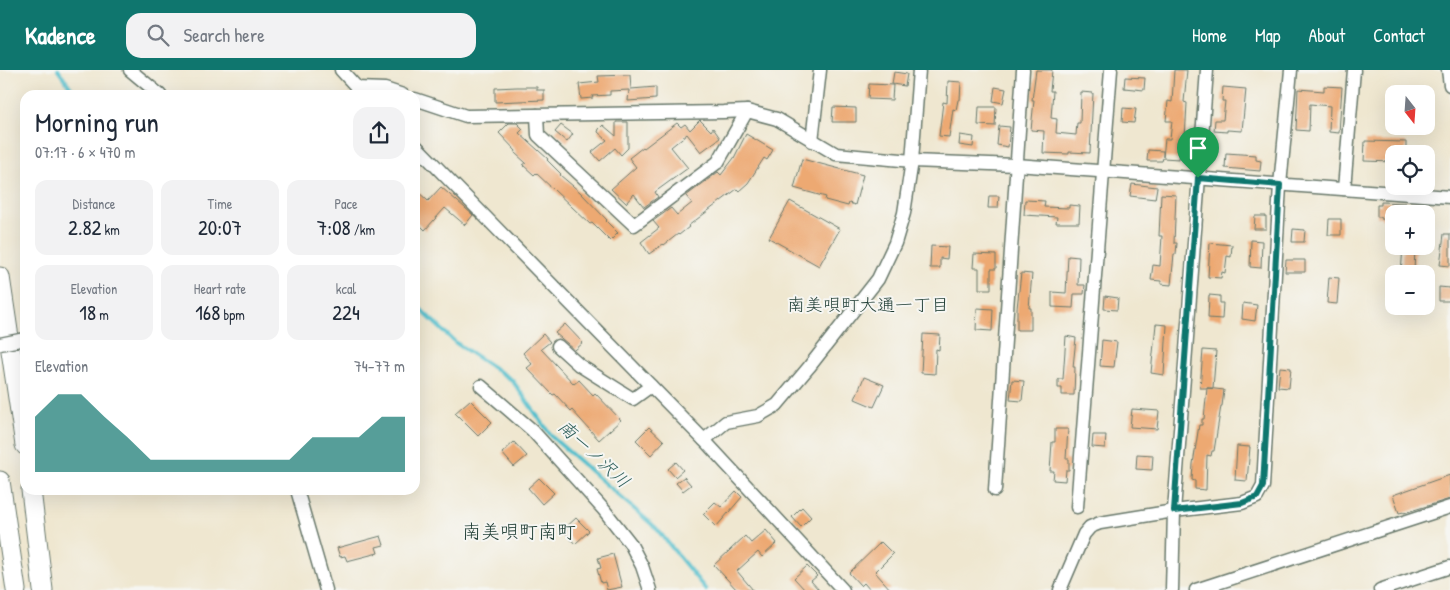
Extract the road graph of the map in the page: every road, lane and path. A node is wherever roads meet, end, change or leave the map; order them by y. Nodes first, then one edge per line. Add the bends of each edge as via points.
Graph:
1 (130, 70) edge
2 (341, 70) edge
3 (820, 70) edge
4 (919, 70) edge
5 (1023, 70) edge
6 (1111, 70) edge
7 (1207, 70) edge
8 (1291, 70) edge
9 (1354, 70) edge
10 (1448, 70) edge
11 (1450, 85) edge
12 (154, 90) edge
13 (358, 90) edge
14 (420, 101) edge
15 (747, 111) junction
16 (537, 115) junction
17 (812, 141) junction
18 (420, 149) edge
19 (912, 161) junction
20 (1016, 165) junction
21 (1103, 172) junction
22 (1198, 178) junction
23 (1280, 185) junction
24 (1344, 189) junction
25 (1450, 197) edge
26 (0, 276) edge
27 (20, 340) edge
28 (0, 344) edge
29 (558, 346) dead end
30 (481, 386) dead end
31 (651, 386) junction
32 (20, 411) edge
33 (704, 440) junction
34 (0, 481) edge
35 (995, 490) dead end
36 (32, 495) edge
37 (298, 495) edge
38 (1077, 507) dead end
39 (1450, 507) edge
40 (1174, 511) junction
41 (1450, 567) edge
42 (16, 590) edge
43 (43, 590) edge
44 (326, 590) edge
45 (650, 590) edge
46 (843, 590) edge
47 (1060, 590) edge
48 (1172, 590) edge
49 (1196, 590) edge
50 (1380, 590) edge

1 - 12 street
2 - 13 street
3 - 17 street
4 - 19 street
5 - 20 street
6 - 21 street
7 - 22 street
8 - 23 street
9 - 24 street
10 - 11 street
14 - 16 street via 466,116
15 - 16 street
15 - 16 street via 718,162 634,225 538,135
15 - 17 street via 777,119
17 - 19 street via 836,154
18 - 31 street
19 - 20 street
19 - 33 street via 904,213 895,243 878,279 777,405 758,416 726,422
20 - 21 street
20 - 35 street
21 - 22 street
21 - 38 street
22 - 23 street
22 - 40 street
23 - 24 street
23 - 40 street via 1263,486 1257,497 1242,503
24 - 25 street
26 - 32 highway
27 - 28 street, bridge
29 - 31 street via 580,365 633,399
30 - 45 street via 532,430 604,510 630,543
31 - 33 street
33 - 46 street
34 - 42 highway
36 - 43 highway
37 - 44 street
39 - 49 street
40 - 47 street via 1090,527
40 - 48 street
41 - 50 street

